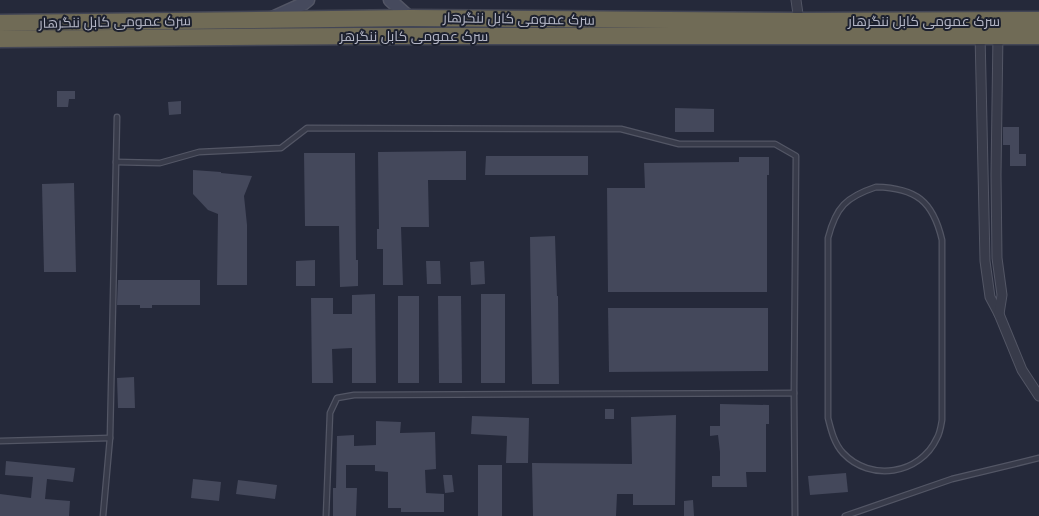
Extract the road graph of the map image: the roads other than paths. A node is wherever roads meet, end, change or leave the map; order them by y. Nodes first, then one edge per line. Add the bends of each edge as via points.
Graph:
1 (308, 0) edge
2 (390, 0) edge
3 (796, 0) edge
4 (410, 18) junction
5 (268, 20) junction
6 (1039, 20) edge
7 (799, 21) junction
8 (0, 23) edge
9 (980, 28) junction
10 (998, 28) junction
11 (1039, 36) edge
12 (0, 39) edge
13 (117, 117) dead end
14 (116, 162) junction
15 (828, 238) joint
16 (999, 314) junction
17 (794, 393) junction
18 (1039, 396) edge
19 (110, 438) junction
20 (0, 441) edge
21 (1039, 458) edge
22 (103, 516) edge
23 (326, 516) edge
24 (795, 516) edge
25 (845, 516) edge

1 - 5 street
2 - 4 street
3 - 7 street
4 - 5 highway, سرک عمومی کابل ننگرهار
4 - 7 highway, سرک عمومی کابل ننگرهار
5 - 8 highway, سرک عمومی کابل ننگرهار
6 - 10 highway, سرک عمومی کابل ننگرهار
7 - 9 highway, سرک عمومی کابل ننگرهار
9 - 10 highway, سرک عمومی کابل ننگرهار
9 - 12 highway, سرک عمومی کابل ننگرهر
9 - 16 street via 985,261 990,297
10 - 11 highway
10 - 16 street via 997,258 1002,295
13 - 14 lane
14 - 17 lane via 160,163 199,152 281,148 308,128 621,129 679,144 775,144 796,156
14 - 19 lane
15 - 15 lane via 832,220 843,204 858,193 876,187 895,188 913,194 928,206 938,222 942,240 942,420 938,438 927,454 912,465 894,471 875,471 857,464 842,452 832,436 828,418
16 - 18 street via 1022,370
17 - 23 lane via 364,395 336,398 330,414
17 - 24 lane
19 - 20 lane
19 - 22 lane
21 - 25 lane via 952,479

